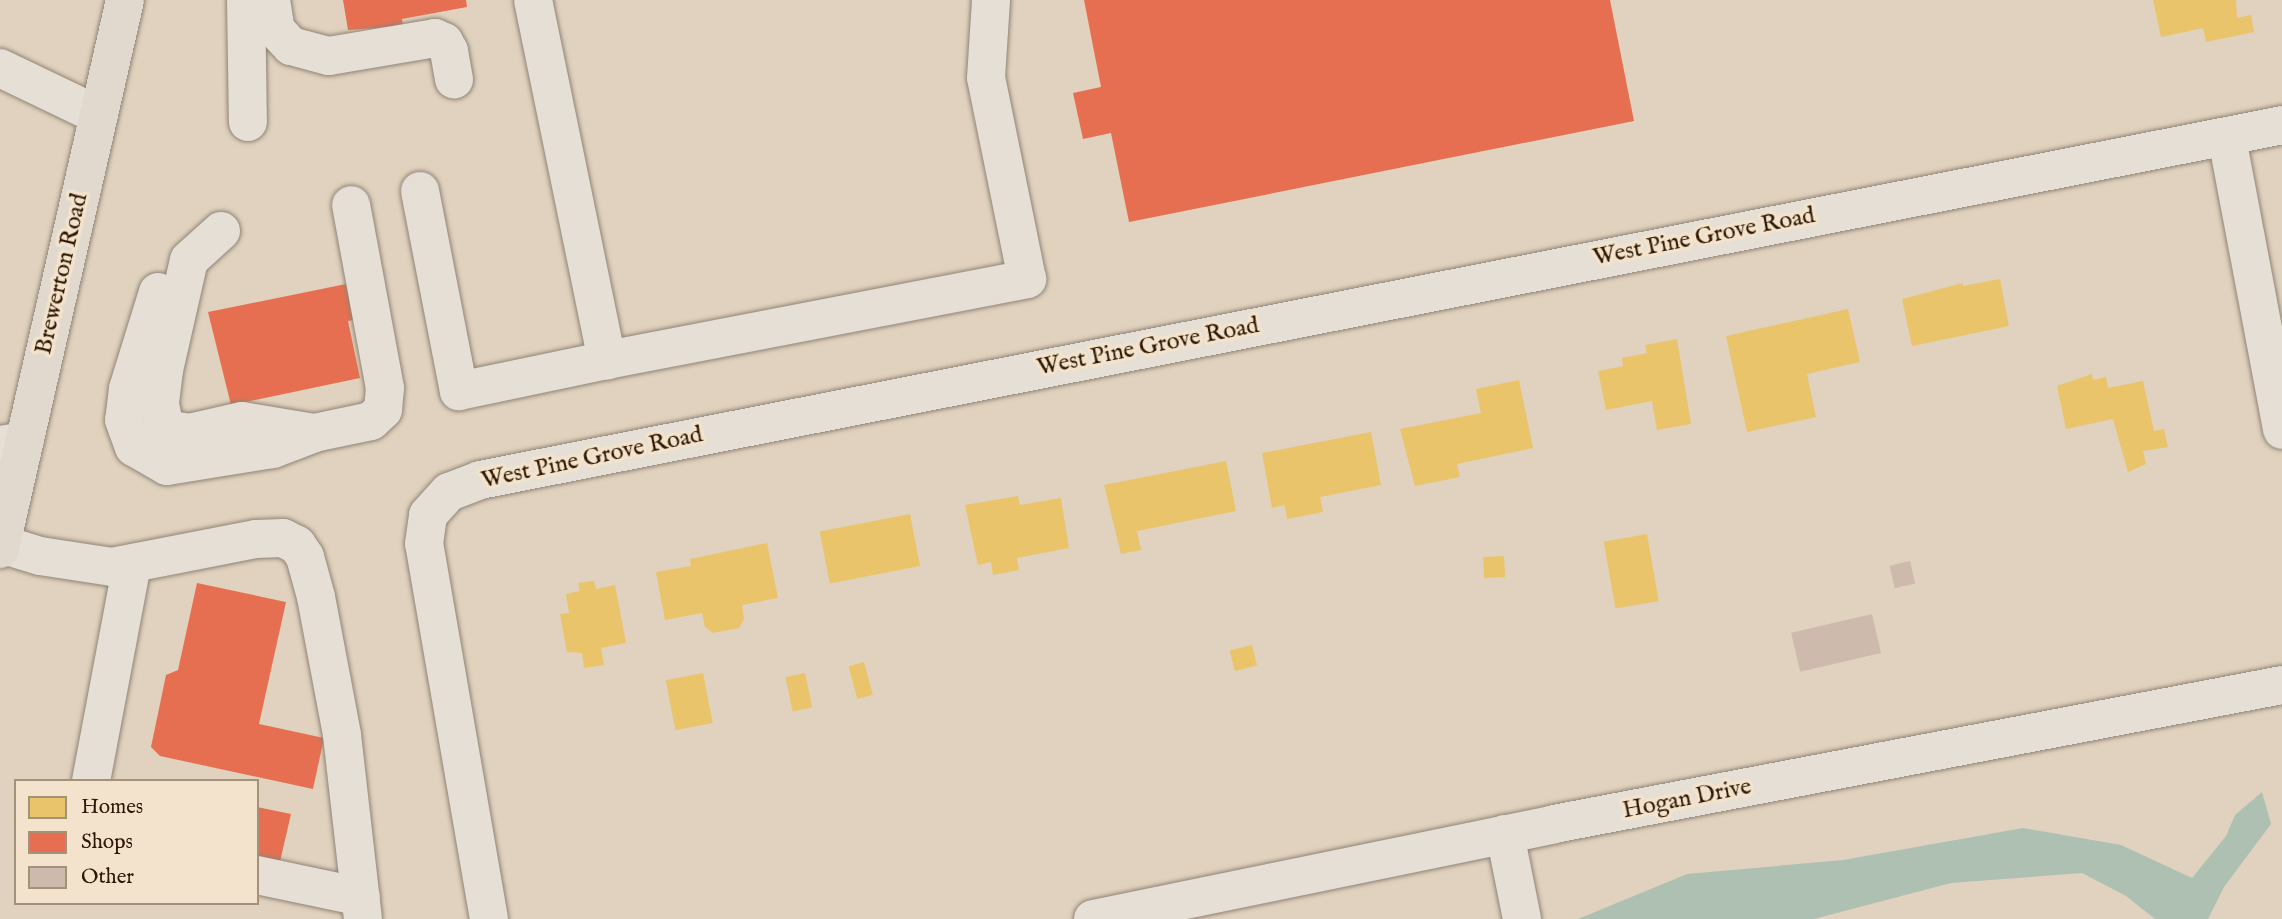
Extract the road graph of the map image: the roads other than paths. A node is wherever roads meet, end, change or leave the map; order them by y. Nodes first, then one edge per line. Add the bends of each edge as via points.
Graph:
1 (125, 0) edge
2 (246, 0) edge
3 (271, 0) edge
4 (533, 0) edge
5 (991, 0) edge
6 (0, 68) edge
7 (454, 80) dead end
8 (98, 116) junction
9 (248, 122) dead end
10 (2282, 125) edge
11 (2227, 138) junction
12 (420, 191) dead end
13 (351, 205) dead end
14 (221, 231) dead end
15 (607, 360) junction
16 (2282, 430) edge
17 (12, 443) edge
18 (1, 546) edge
19 (132, 564) junction
20 (2282, 685) edge
21 (91, 779) edge
22 (1506, 834) junction
23 (259, 875) edge
24 (362, 908) edge
25 (489, 919) edge
26 (1093, 919) edge
27 (1521, 919) edge

1 - 8 main road, Brewerton Road
2 - 9 street
3 - 7 street via 276,30 290,46 329,56 435,38 444,41 449,51
4 - 15 street
5 - 15 street via 986,78 1027,279
6 - 8 street
8 - 17 main road, Brewerton Road
10 - 11 street, West Pine Grove Road
11 - 16 street
11 - 25 street, West Pine Grove Road via 1917,194 575,461 480,480 449,492 428,514 424,544
12 - 15 street via 459,391
13 - 14 street via 385,388 383,410 371,421 314,433 242,421 189,433 165,429 160,404 164,370 188,260
17 - 18 main road, Brewerton Road
18 - 19 street via 85,565
19 - 21 street
19 - 24 street via 256,539 283,538 306,557 342,735
20 - 22 street, Hogan Drive
22 - 26 street, Hogan Drive
22 - 27 street
23 - 24 street

